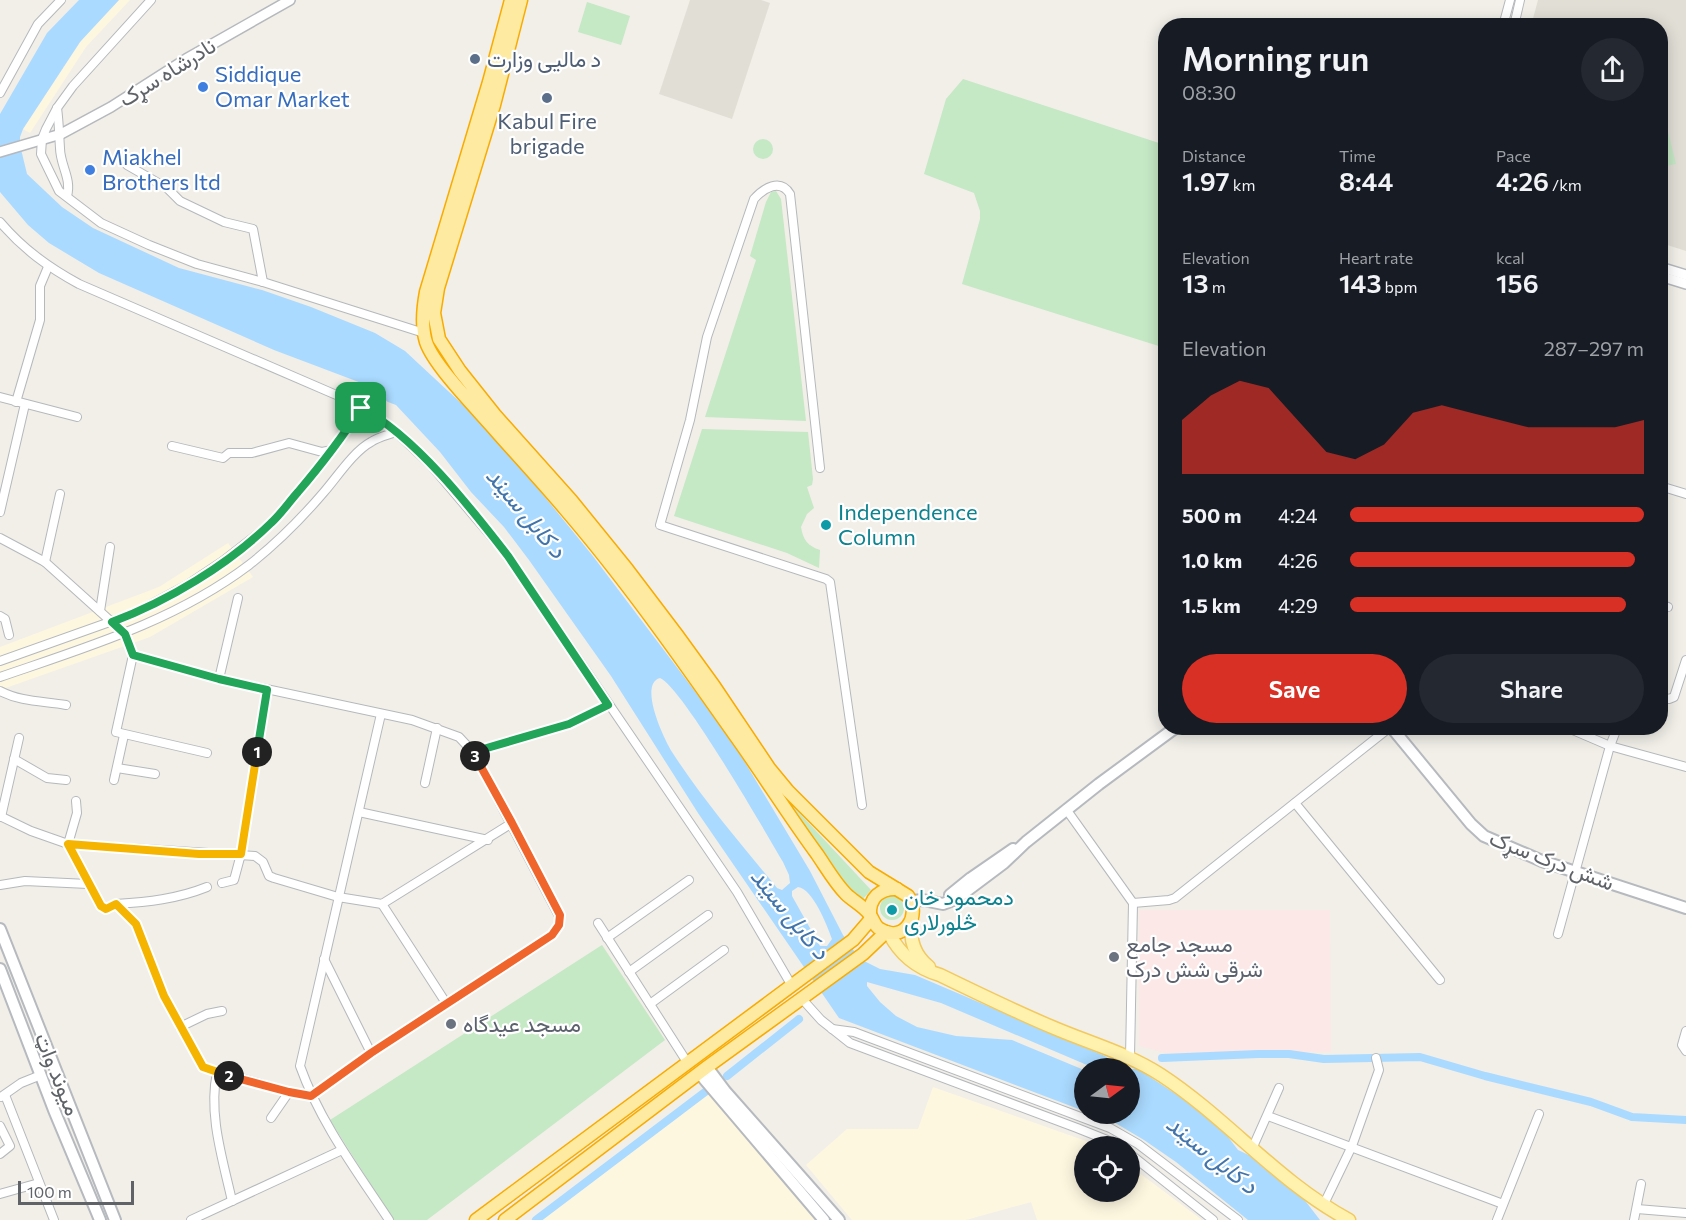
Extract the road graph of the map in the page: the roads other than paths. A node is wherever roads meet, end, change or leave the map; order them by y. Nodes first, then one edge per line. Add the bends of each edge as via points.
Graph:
1 (61, 0) edge
2 (151, 0) edge
3 (290, 0) edge
4 (511, 0) edge
5 (521, 0) edge
6 (1510, 0) edge
7 (1520, 0) edge
8 (1505, 18) edge
9 (1516, 18) edge
10 (0, 93) edge
11 (57, 108) junction
12 (61, 134) junction
13 (42, 139) junction
14 (0, 152) edge
15 (127, 165) dead end
16 (67, 196) junction
17 (0, 222) edge
18 (48, 267) junction
19 (1668, 269) edge
20 (1686, 275) edge
21 (1668, 278) edge
22 (263, 282) junction
23 (1686, 284) edge
24 (424, 333) junction
25 (0, 397) edge
26 (16, 402) junction
27 (25, 404) junction
28 (361, 408) junction
29 (77, 417) dead end
30 (396, 432) junction
31 (172, 446) dead end
32 (332, 450) junction
33 (820, 468) dead end
34 (1668, 488) edge
35 (60, 494) dead end
36 (1686, 494) edge
37 (0, 512) edge
38 (0, 538) edge
39 (111, 547) dead end
40 (45, 562) junction
41 (238, 598) dead end
42 (100, 611) junction
43 (0, 616) edge
44 (112, 622) junction
45 (125, 634) junction
46 (9, 635) dead end
47 (133, 655) junction
48 (1686, 660) edge
49 (0, 661) edge
50 (0, 677) edge
51 (219, 679) junction
52 (267, 690) junction
53 (0, 691) edge
54 (1668, 699) edge
55 (66, 705) dead end
56 (608, 705) junction
57 (381, 714) junction
58 (437, 728) junction
59 (124, 735) junction
60 (1166, 735) edge
61 (1382, 735) edge
62 (1397, 735) edge
63 (1584, 735) edge
64 (1614, 735) edge
65 (19, 738) dead end
66 (1610, 746) junction
67 (473, 752) junction
68 (207, 753) dead end
69 (14, 759) junction
70 (1686, 767) edge
71 (117, 768) junction
72 (155, 774) dead end
73 (66, 780) dead end
74 (114, 780) dead end
75 (425, 783) dead end
76 (76, 801) dead end
77 (1295, 803) junction
78 (862, 805) dead end
79 (1066, 809) junction
80 (359, 813) junction
81 (0, 817) edge
82 (512, 823) junction
83 (488, 840) junction
84 (68, 844) junction
85 (241, 854) junction
86 (1576, 872) junction
87 (689, 880) dead end
88 (222, 883) dead end
89 (88, 884) junction
90 (0, 885) edge
91 (207, 887) dead end
92 (897, 889) junction
93 (338, 897) junction
94 (910, 898) junction
95 (1133, 903) junction
96 (116, 904) junction
97 (382, 904) junction
98 (1686, 908) edge
99 (708, 915) dead end
100 (871, 917) junction
101 (912, 921) junction
102 (598, 923) dead end
103 (0, 929) edge
104 (888, 932) junction
105 (1558, 934) dead end
106 (607, 938) junction
107 (724, 950) dead end
108 (324, 959) junction
109 (0, 969) edge
110 (629, 972) junction
111 (940, 975) junction
112 (1440, 980) dead end
113 (792, 986) junction
114 (802, 1000) junction
115 (446, 1003) junction
116 (650, 1004) junction
117 (222, 1011) dead end
118 (180, 1027) junction
119 (832, 1029) junction
120 (1686, 1030) edge
121 (1686, 1051) edge
122 (371, 1053) junction
123 (1130, 1057) junction
124 (1376, 1058) dead end
125 (687, 1062) junction
126 (703, 1070) junction
127 (217, 1072) junction
128 (41, 1075) junction
129 (1279, 1088) dead end
130 (289, 1092) junction
131 (2, 1096) edge
132 (311, 1096) junction
133 (1074, 1114) edge
134 (1539, 1114) dead end
135 (1268, 1116) junction
136 (271, 1118) dead end
137 (1079, 1124) edge
138 (1100, 1124) edge
139 (0, 1126) edge
140 (1077, 1128) junction
141 (1095, 1136) edge
142 (1352, 1146) junction
143 (1252, 1149) junction
144 (342, 1150) junction
145 (0, 1154) edge
146 (1140, 1162) edge
147 (39, 1183) junction
148 (1641, 1184) dead end
149 (0, 1194) edge
150 (232, 1201) junction
151 (1503, 1204) junction
152 (1323, 1206) junction
153 (1636, 1209) junction
154 (1686, 1213) edge
155 (54, 1220) edge
156 (100, 1220) edge
157 (115, 1220) edge
158 (190, 1220) edge
159 (389, 1220) edge
160 (476, 1220) edge
161 (505, 1220) edge
162 (824, 1220) edge
163 (838, 1220) edge
164 (1213, 1220) edge
165 (1238, 1220) edge
166 (1349, 1220) edge
167 (1497, 1220) edge
168 (1634, 1220) edge

1 - 10 street via 38,24
2 - 11 street
3 - 12 street, نادرشاه سړک
4 - 24 highway via 426,292
5 - 92 highway via 494,105 438,288 434,313 439,339 495,415 627,568 788,791 869,872
6 - 8 street
7 - 9 street
11 - 12 street
11 - 13 street
12 - 13 street, نادرشاه سړک
12 - 16 street
13 - 14 street, نادرشاه سړک
13 - 16 street via 41,154 59,191
15 - 22 street via 167,188 180,201 224,222 254,229
16 - 22 street via 101,223 149,245 197,264
17 - 18 street via 21,246
18 - 26 street via 40,286 40,320
18 - 28 street
19 - 20 street
21 - 23 street
22 - 24 street
24 - 100 highway via 433,356 618,575 845,894
25 - 26 street
26 - 27 street
27 - 29 street
27 - 37 street
28 - 30 street
28 - 32 street
30 - 45 street via 370,442 302,518 225,582
30 - 56 street via 430,464 508,556
31 - 32 street via 223,458 229,453 252,453 289,443 322,452
32 - 44 street via 272,523 246,544 160,600
33 - 78 street via 790,194 787,188 777,185 764,188 754,199 707,337 690,420 660,525 830,582
34 - 36 street
35 - 40 street
38 - 40 street
39 - 42 street
40 - 42 street
41 - 51 street
42 - 44 street
43 - 46 street via 5,619
44 - 45 street
44 - 49 street
45 - 47 street
45 - 50 street
47 - 51 street
47 - 59 street via 116,732
48 - 54 street via 1674,697
51 - 52 street
52 - 57 street
52 - 85 street
53 - 55 street via 30,702
56 - 67 street via 569,724
56 - 113 street via 737,892
57 - 58 street
57 - 80 street
58 - 67 street via 459,737
58 - 75 street
59 - 68 street
59 - 71 street
60 - 79 main road
61 - 77 street
62 - 86 main road, شش درک سړک via 1484,836
63 - 66 street
64 - 66 street
65 - 69 street
66 - 70 street
66 - 86 street
67 - 82 street
69 - 73 street via 47,778
69 - 81 street
71 - 72 street
71 - 74 street
76 - 84 street via 77,813
77 - 95 street via 1175,898
77 - 112 street
79 - 94 main road via 1004,864 952,901 943,904
79 - 95 street
80 - 83 street
80 - 93 street
81 - 84 street
82 - 83 street
82 - 115 street via 560,915 559,925 552,935
83 - 97 street
84 - 85 street
84 - 89 street
85 - 88 street via 234,880
85 - 93 street via 259,858 269,876
86 - 98 main road, شش درک سړک
86 - 105 street
87 - 106 street
89 - 90 street via 25,881
89 - 96 street via 101,906 106,909
91 - 96 street via 153,902
92 - 94 highway
92 - 100 highway via 882,890 876,895
93 - 97 street
93 - 108 street
94 - 101 highway
95 - 123 street
96 - 118 street via 136,924
97 - 115 street
99 - 110 street
100 - 104 highway via 880,929
100 - 113 highway via 853,940
101 - 104 highway via 902,930
101 - 111 main road via 915,950
102 - 106 street
103 - 157 main road, میوند واټ
104 - 111 main road via 906,957 922,969
104 - 114 highway
106 - 110 street
107 - 116 street
108 - 122 street
108 - 132 street via 300,1066
109 - 128 main road, میوند واټ
110 - 116 street
111 - 123 main road via 1043,1023
113 - 125 highway
114 - 119 street
114 - 126 highway
115 - 122 street
116 - 125 street
117 - 118 street
118 - 127 street via 203,1067
119 - 133 street via 854,1032
119 - 140 street via 850,1043
120 - 121 street via 1682,1045
122 - 132 street
123 - 143 main road via 1189,1095
124 - 142 street via 1379,1070
125 - 160 highway
126 - 161 highway
126 - 162 main road
126 - 163 main road
127 - 130 street
127 - 150 street via 213,1092 217,1127
128 - 131 street
128 - 156 main road, میوند واټ
129 - 135 street
130 - 132 street
130 - 136 street
131 - 147 street
132 - 144 street
134 - 151 street
135 - 142 street
135 - 143 street
137 - 140 street
138 - 165 street via 1138,1144
139 - 145 street via 10,1146
140 - 141 street
142 - 151 street
142 - 152 street
143 - 152 main road
144 - 150 street
144 - 159 street
146 - 164 street
147 - 149 street
147 - 155 street
148 - 153 street
150 - 158 street
151 - 167 street
152 - 166 main road
153 - 154 street
153 - 168 street

